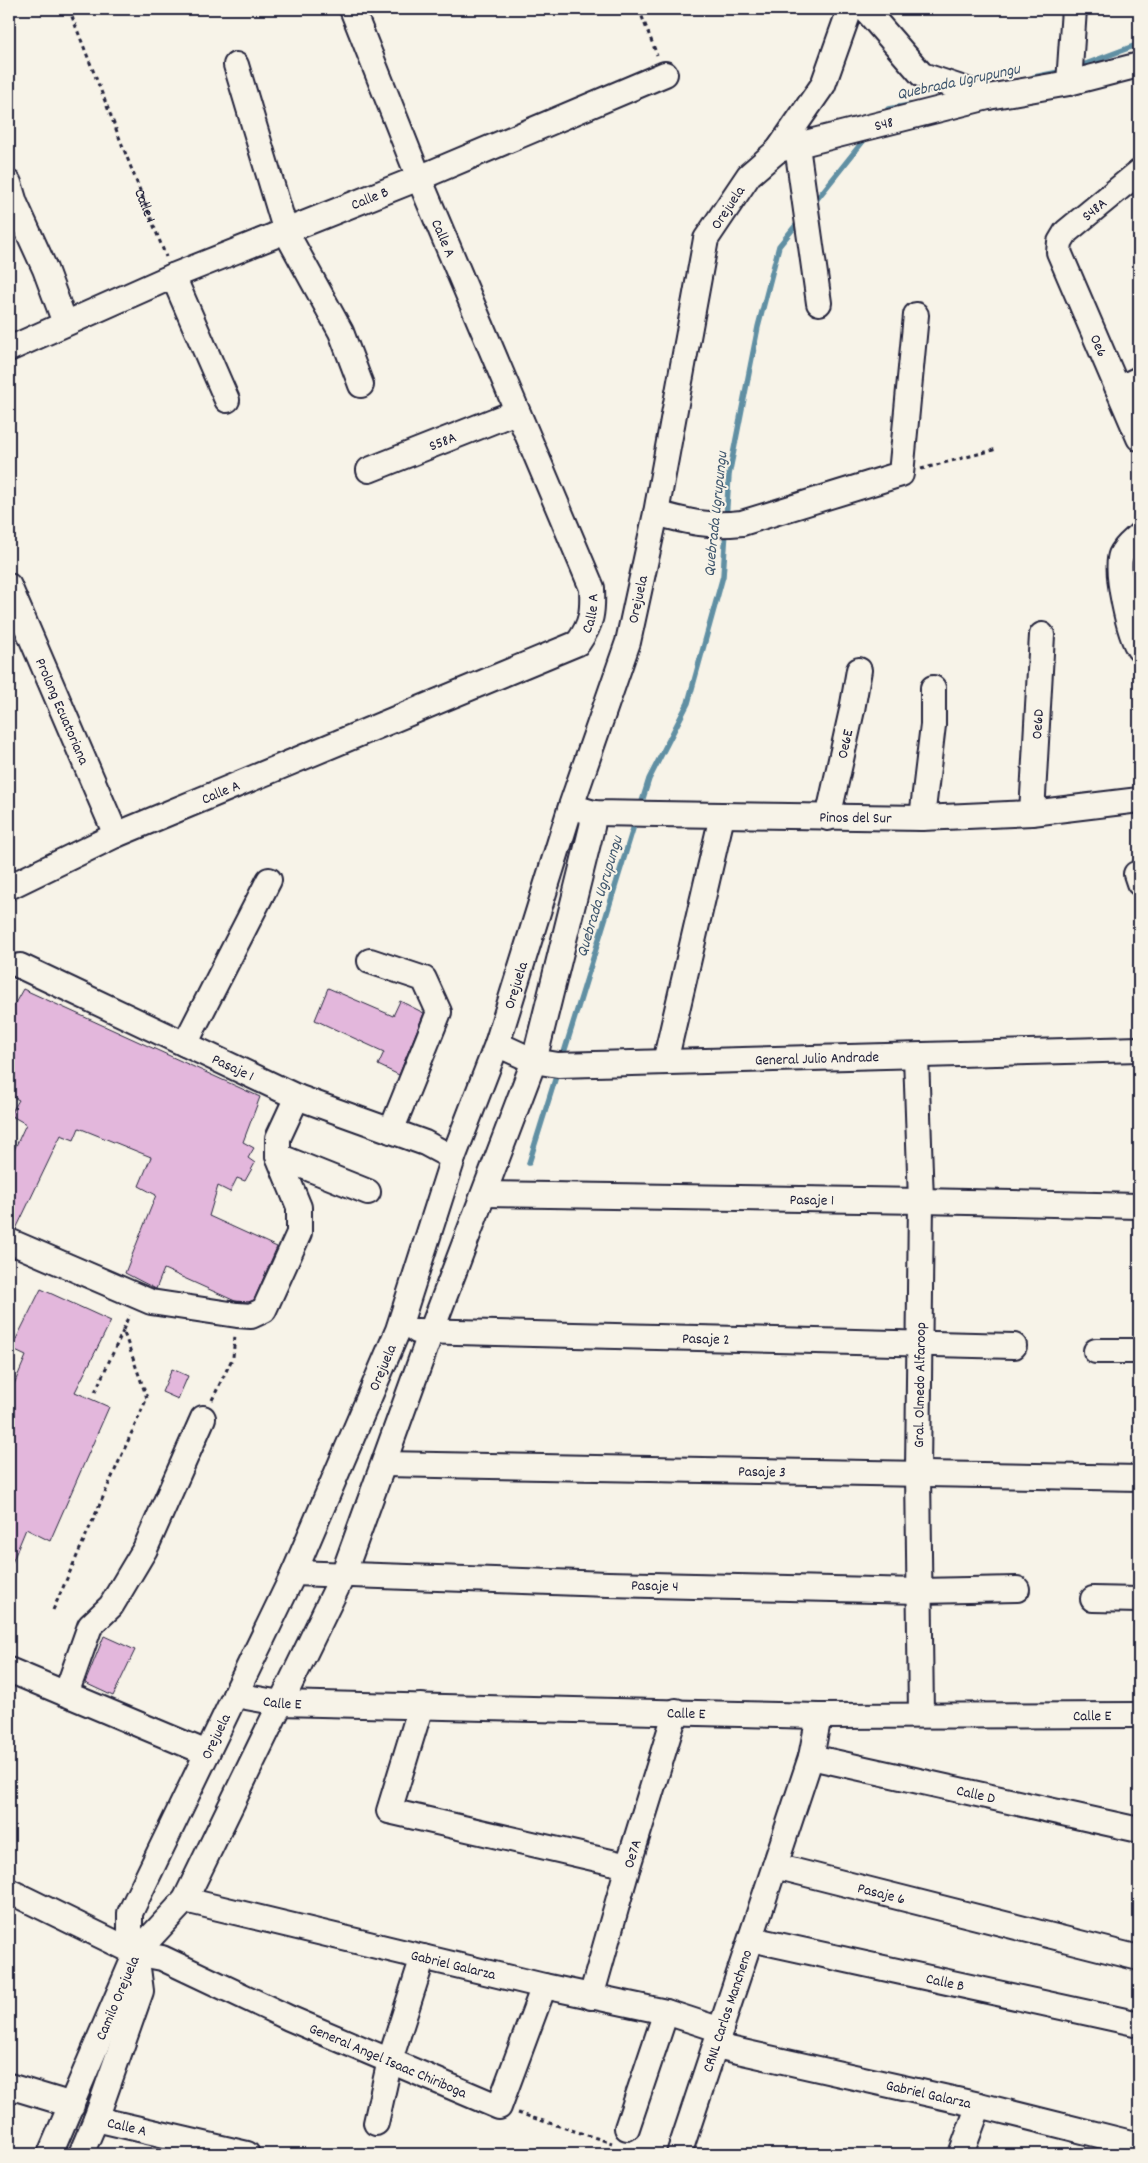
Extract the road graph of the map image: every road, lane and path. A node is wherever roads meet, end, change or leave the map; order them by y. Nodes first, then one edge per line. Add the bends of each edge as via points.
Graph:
1 (69, 9) edge
2 (352, 9) edge
3 (639, 9) edge
4 (850, 9) edge
5 (866, 9) edge
6 (1074, 9) edge
7 (236, 65) dead end
8 (1139, 65) edge
9 (665, 74) joint
10 (1069, 84) junction
11 (988, 97) junction
12 (788, 148) junction
13 (1139, 172) edge
14 (419, 178) junction
15 (9, 183) edge
16 (286, 232) junction
17 (1059, 252) joint
18 (173, 276) junction
19 (819, 303) dead end
20 (916, 315) dead end
21 (65, 324) junction
22 (9, 349) edge
23 (1139, 379) edge
24 (361, 385) dead end
25 (1118, 389) junction
26 (227, 400) dead end
27 (516, 412) junction
28 (1139, 438) edge
29 (997, 449) dead end
30 (368, 470) dead end
31 (901, 474) junction
32 (656, 513) junction
33 (1139, 535) edge
34 (9, 586) edge
35 (1042, 635) dead end
36 (1139, 649) edge
37 (859, 670) dead end
38 (933, 688) dead end
39 (1139, 800) edge
40 (571, 806) junction
41 (594, 813) junction
42 (1032, 813) junction
43 (722, 816) junction
44 (828, 818) junction
45 (922, 818) junction
46 (116, 835) junction
47 (269, 880) dead end
48 (9, 887) edge
49 (370, 961) dead end
50 (20, 966) dead end
51 (185, 1044) junction
52 (497, 1044) junction
53 (1139, 1049) edge
54 (916, 1056) junction
55 (534, 1061) junction
56 (665, 1062) junction
57 (297, 1097) junction
58 (391, 1131) junction
59 (278, 1156) junction
60 (453, 1158) junction
61 (368, 1192) dead end
62 (484, 1194) junction
63 (921, 1201) junction
64 (1139, 1206) edge
65 (9, 1241) edge
66 (136, 1296) junction
67 (236, 1315) junction
68 (123, 1330) junction
69 (398, 1330) junction
70 (431, 1332) junction
71 (920, 1343) junction
72 (1014, 1346) dead end
73 (1096, 1351) dead end
74 (1139, 1351) edge
75 (95, 1392) dead end
76 (203, 1418) joint
77 (384, 1464) junction
78 (918, 1472) junction
79 (1139, 1478) edge
80 (294, 1573) junction
81 (343, 1575) junction
82 (1017, 1589) dead end
83 (920, 1591) junction
84 (1093, 1599) dead end
85 (1139, 1600) edge
86 (53, 1610) dead end
87 (9, 1670) edge
88 (66, 1694) junction
89 (235, 1695) junction
90 (280, 1703) junction
91 (421, 1706) junction
92 (676, 1712) junction
93 (921, 1714) junction
94 (1139, 1715) edge
95 (819, 1716) junction
96 (207, 1752) junction
97 (812, 1757) junction
98 (1139, 1830) edge
99 (628, 1866) junction
100 (775, 1866) junction
101 (9, 1890) edge
102 (185, 1900) junction
103 (751, 1939) junction
104 (136, 1953) junction
105 (423, 1957) junction
106 (1139, 1958) edge
107 (544, 1986) junction
108 (591, 1997) junction
109 (666, 2012) junction
110 (1139, 2024) edge
111 (719, 2038) junction
112 (390, 2060) junction
113 (9, 2086) edge
114 (72, 2104) junction
115 (978, 2105) junction
116 (499, 2107) junction
117 (96, 2119) junction
118 (376, 2123) dead end
119 (625, 2140) junction
120 (1139, 2145) edge
121 (50, 2154) edge
122 (81, 2154) edge
123 (247, 2154) edge
124 (648, 2154) edge
125 (680, 2154) edge
126 (961, 2154) edge

1 - 18 path, Calle 1
2 - 14 street, Calle A
3 - 9 path
4 - 12 street, Orejuela via 823,85
5 - 11 street via 922,75
6 - 10 street
7 - 16 street
8 - 10 street, S48
9 - 14 street, Calle B
10 - 11 street, S48
11 - 12 street, S48
12 - 19 street
12 - 32 street, Orejuela via 749,175 706,239
13 - 17 street, S48A via 1066,232
14 - 16 street, Calle B
14 - 27 street, Calle A
15 - 21 street
16 - 18 street, Calle B
16 - 24 street via 341,332
17 - 25 street, Oe6
18 - 21 street, Calle B
18 - 26 street
20 - 31 street
21 - 22 street, Calle B
23 - 25 street
25 - 28 street, Oe6
27 - 30 street, S58A
27 - 46 street, Calle A via 592,588 593,612 578,643
29 - 31 path
31 - 32 street via 742,523 699,525
32 - 40 street, Orejuela via 628,642
33 - 36 street via 1124,548 1120,569 1129,630
34 - 46 street, Prolong Ecuatoriana
35 - 42 street, Oe6D
37 - 44 street, Oe6E
38 - 45 street via 933,724
39 - 42 street, Pinos del Sur
40 - 41 street, Pinos del Sur
40 - 52 street, Orejuela
41 - 43 street, Pinos del Sur
41 - 55 street
42 - 45 street, Pinos del Sur
43 - 44 street, Pinos del Sur
43 - 56 street
44 - 45 street, Pinos del Sur
46 - 48 street, Calle A
47 - 51 street
49 - 58 street via 424,979 439,1012
50 - 51 street, Pasaje 1
51 - 57 street, Pasaje 1
52 - 55 street, General Julio Andrade
52 - 60 street, Orejuela
53 - 54 street, General Julio Andrade
54 - 56 street, General Julio Andrade
54 - 63 street, Gral. Olmedo Alfaroop
55 - 56 street, General Julio Andrade via 558,1064
55 - 62 street
57 - 58 street, Pasaje 1
57 - 59 street via 278,1138
58 - 60 street, Pasaje 1 via 425,1143
59 - 61 street
59 - 67 street via 299,1207 299,1233 264,1310 250,1316
60 - 69 street, Orejuela
62 - 63 street, Pasaje 1
62 - 70 street
63 - 64 street, Pasaje 1
63 - 71 street, Gral. Olmedo Alfaroop
65 - 66 street
66 - 67 street via 150,1302
66 - 68 path
67 - 76 path via 233,1357
68 - 75 path
68 - 86 path via 147,1398
69 - 70 street, Pasaje 2
69 - 80 street, Orejuela
70 - 71 street, Pasaje 2
70 - 77 street
71 - 72 street, Pasaje 2
71 - 78 street, Gral. Olmedo Alfaroop
73 - 74 street
76 - 88 street via 145,1549 111,1606 90,1626
77 - 78 street, Pasaje 3
77 - 81 street
78 - 79 street, Pasaje 3
78 - 83 street, Gral. Olmedo Alfaroop
80 - 81 street, Pasaje 4
80 - 89 street, Orejuela
81 - 83 street, Pasaje 4
81 - 90 street
82 - 83 street, Pasaje 4
83 - 93 street, Gral. Olmedo Alfaroop
84 - 85 street
87 - 88 street
88 - 96 street
89 - 90 street, Calle E
89 - 96 street, Orejuela
90 - 91 street, Calle E
90 - 102 street
91 - 92 street, Calle E
91 - 99 street via 389,1812
92 - 95 street, Calle E
92 - 99 street, Oe7A
93 - 94 street, Calle E
93 - 95 street, Calle E
95 - 97 street
96 - 104 street, Orejuela via 130,1913 130,1931
97 - 98 street, Calle D
97 - 100 street
99 - 108 street, Oe7A
100 - 103 street, CRNL Carlos Mancheno
100 - 106 street, Pasaje 6
101 - 104 street
102 - 104 street
102 - 105 street, Gabriel Galarza
103 - 110 street, Calle B
103 - 111 street, CRNL Carlos Mancheno
104 - 112 street, General Angel Isaac Chiriboga via 162,1958 289,2018
104 - 114 street, Camilo Orejuela
104 - 117 street, Camilo Orejuela via 141,1991
105 - 107 street, Gabriel Galarza
105 - 112 street
107 - 108 street, Gabriel Galarza
107 - 116 street
108 - 109 street, Gabriel Galarza
109 - 111 street, Gabriel Galarza
109 - 119 street
111 - 115 street, Gabriel Galarza
111 - 125 street, CRNL Carlos Mancheno
112 - 116 street, General Angel Isaac Chiriboga
112 - 118 street
113 - 114 street
114 - 121 street, Camilo Orejuela
115 - 120 street, Gabriel Galarza
115 - 126 street
116 - 119 path
117 - 122 street, Camilo Orejuela
117 - 123 street, Calle A
119 - 124 path

